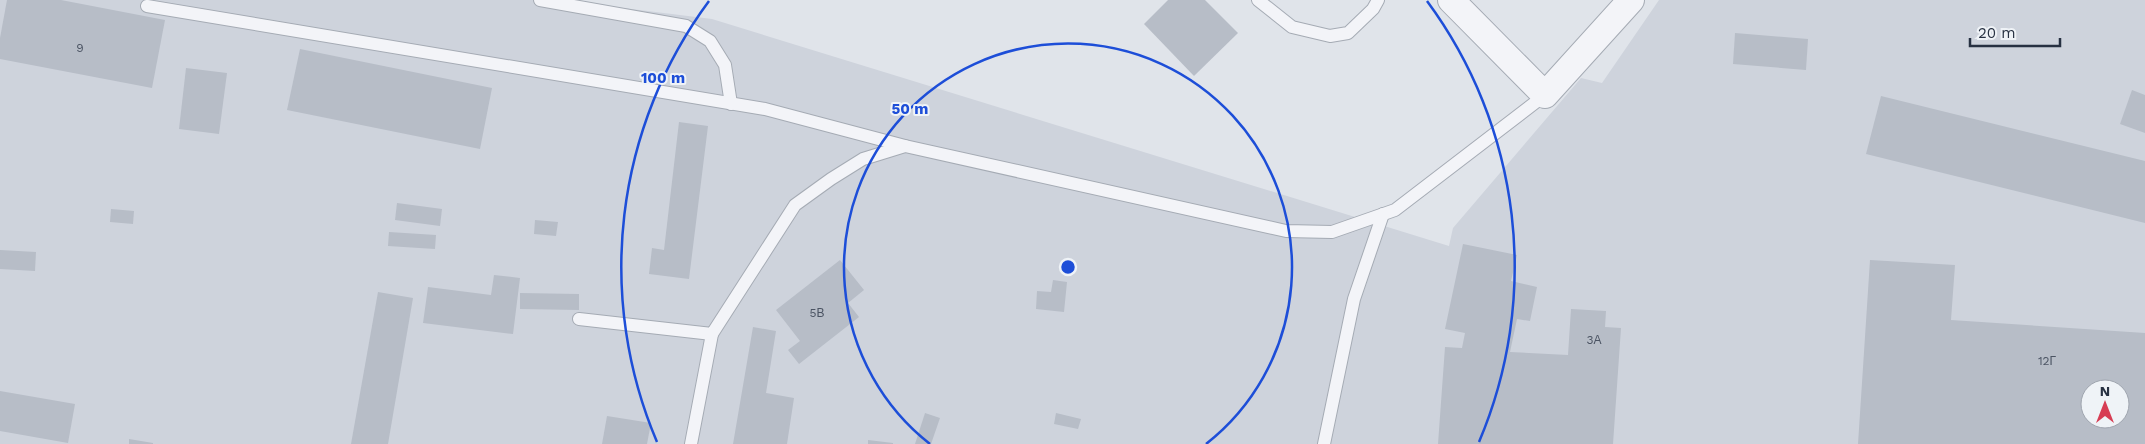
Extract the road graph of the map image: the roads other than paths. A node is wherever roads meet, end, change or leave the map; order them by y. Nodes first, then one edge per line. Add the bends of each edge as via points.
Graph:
1 (540, 0) edge
2 (1258, 0) edge
3 (1378, 0) edge
4 (1451, 0) edge
5 (1631, 0) edge
6 (147, 6) dead end
7 (1545, 95) junction
8 (731, 104) junction
9 (905, 146) junction
10 (1383, 214) junction
11 (579, 319) dead end
12 (712, 334) junction
13 (691, 444) edge
14 (1324, 444) edge

1 - 8 lane via 686,26 710,41 725,65
2 - 3 lane via 1292,28 1330,36 1348,33
4 - 7 street
5 - 7 street
6 - 8 lane
7 - 10 lane via 1395,210
8 - 9 lane
9 - 10 lane via 1286,231 1332,232
9 - 12 lane via 863,159 795,205
10 - 14 lane via 1354,299
11 - 12 lane
12 - 13 lane

